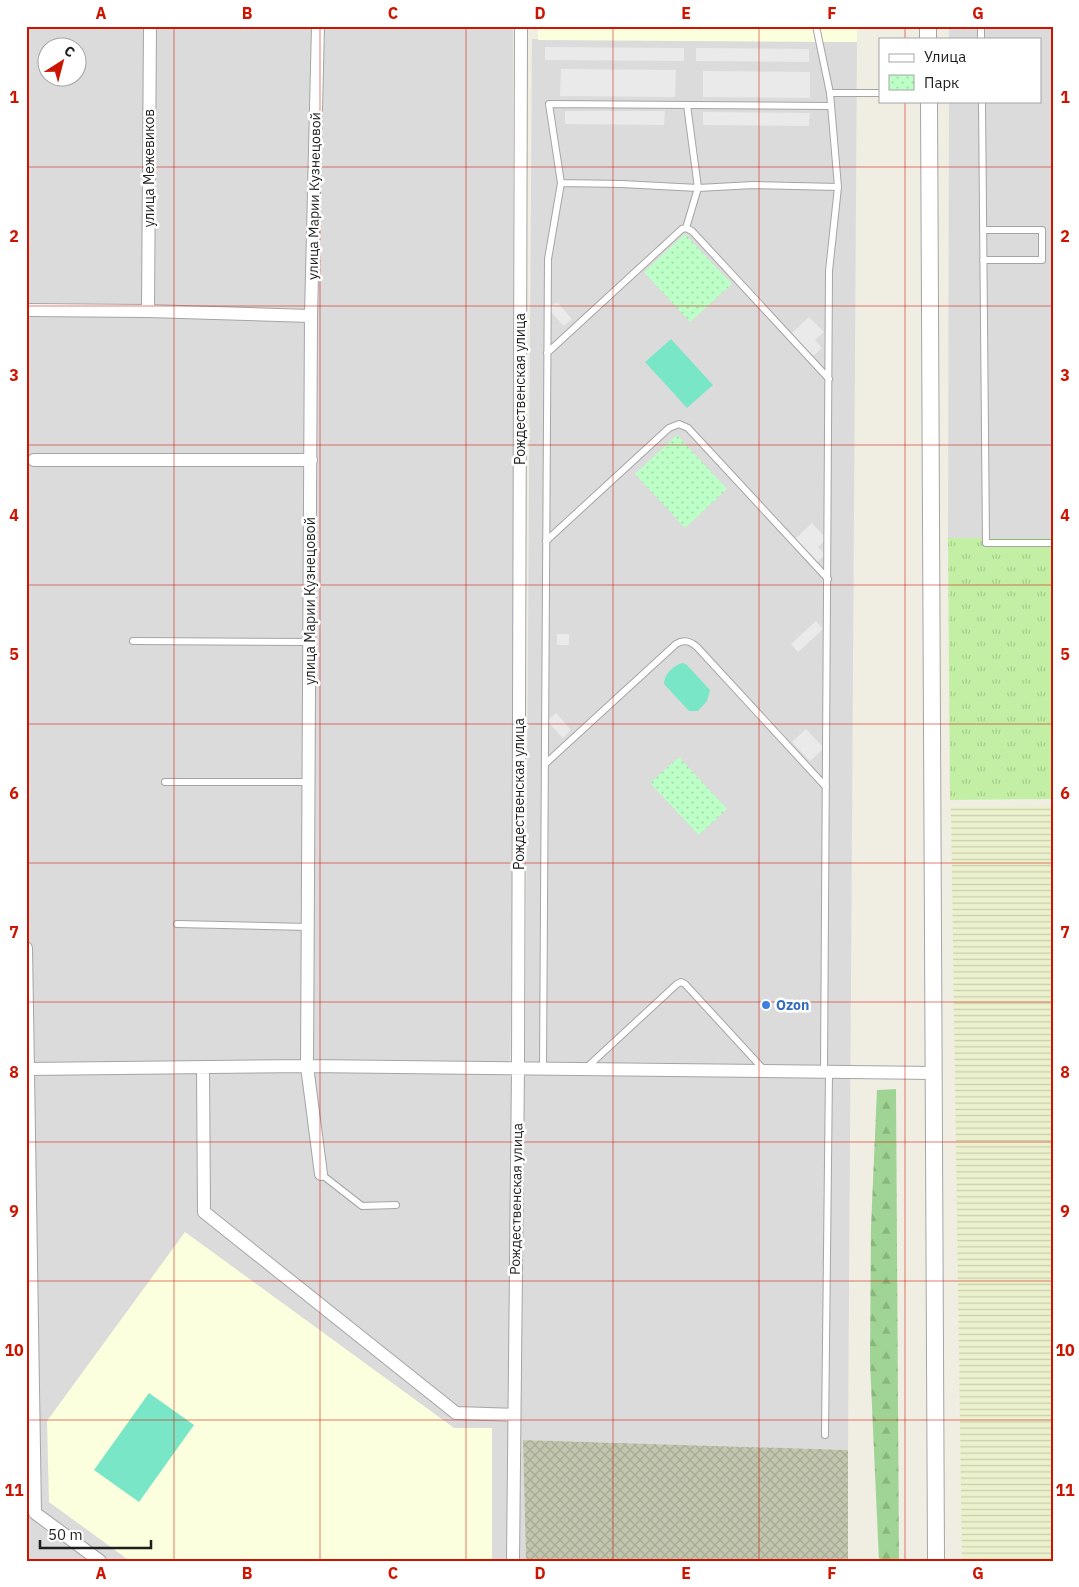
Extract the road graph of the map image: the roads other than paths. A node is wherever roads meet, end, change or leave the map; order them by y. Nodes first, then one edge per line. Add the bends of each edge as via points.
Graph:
1 (150, 26) edge
2 (318, 26) edge
3 (521, 26) edge
4 (816, 26) edge
5 (830, 93) junction
6 (879, 93) edge
7 (929, 102) edge
8 (982, 102) edge
9 (687, 105) junction
10 (830, 106) junction
11 (560, 183) junction
12 (838, 186) junction
13 (698, 188) junction
14 (686, 228) junction
15 (983, 230) junction
16 (983, 260) junction
17 (26, 310) edge
18 (148, 310) junction
19 (311, 316) junction
20 (547, 353) junction
21 (829, 379) junction
22 (34, 460) dead end
23 (311, 460) junction
24 (546, 541) junction
25 (1053, 543) edge
26 (828, 579) junction
27 (132, 641) dead end
28 (310, 642) junction
29 (545, 764) junction
30 (165, 782) dead end
31 (309, 782) junction
32 (826, 787) junction
33 (177, 924) dead end
34 (308, 927) junction
35 (26, 948) edge
36 (307, 1066) junction
37 (203, 1068) junction
38 (27, 1069) edge
39 (518, 1069) junction
40 (542, 1069) junction
41 (584, 1070) junction
42 (765, 1071) junction
43 (827, 1072) junction
44 (934, 1072) junction
45 (321, 1174) joint
46 (396, 1205) dead end
47 (514, 1415) junction
48 (825, 1435) dead end
49 (100, 1561) edge
50 (513, 1561) edge
51 (936, 1561) edge

1 - 18 street, улица Межевиков
2 - 19 street, улица Марии Кузнецовой
3 - 39 street, Рождественская улица
4 - 5 lane
5 - 6 lane
5 - 10 lane
7 - 44 street
8 - 15 lane
9 - 10 lane
9 - 11 lane via 549,104
9 - 13 lane
10 - 12 lane
11 - 13 lane
11 - 20 lane via 548,260
12 - 13 lane
12 - 21 lane via 830,271
13 - 14 lane
14 - 20 lane
14 - 21 lane
15 - 16 lane
15 - 16 lane via 1042,230 1042,260
16 - 25 lane via 986,543
17 - 18 street
18 - 19 street
19 - 23 street, улица Марии Кузнецовой
20 - 24 lane
21 - 26 lane
22 - 23 street
23 - 28 street, улица Марии Кузнецовой
24 - 26 lane via 668,428 679,424 688,428
24 - 29 lane
26 - 32 lane
27 - 28 lane
28 - 31 street, улица Марии Кузнецовой
29 - 32 lane via 676,644 685,641 697,647
29 - 40 lane
30 - 31 lane
31 - 34 street, улица Марии Кузнецовой
32 - 43 lane
33 - 34 lane
34 - 36 street, улица Марии Кузнецовой
35 - 38 street
36 - 37 street
36 - 39 street
36 - 45 street, улица Марии Кузнецовой
37 - 38 street
37 - 47 street via 204,1212 456,1413
38 - 49 street via 35,1513
39 - 40 street
39 - 47 street, Рождественская улица
40 - 41 street
41 - 42 street
41 - 42 lane via 681,982
42 - 43 street
43 - 44 street
43 - 48 lane
44 - 51 street
45 - 46 lane via 362,1206
47 - 50 street, Рождественская улица

